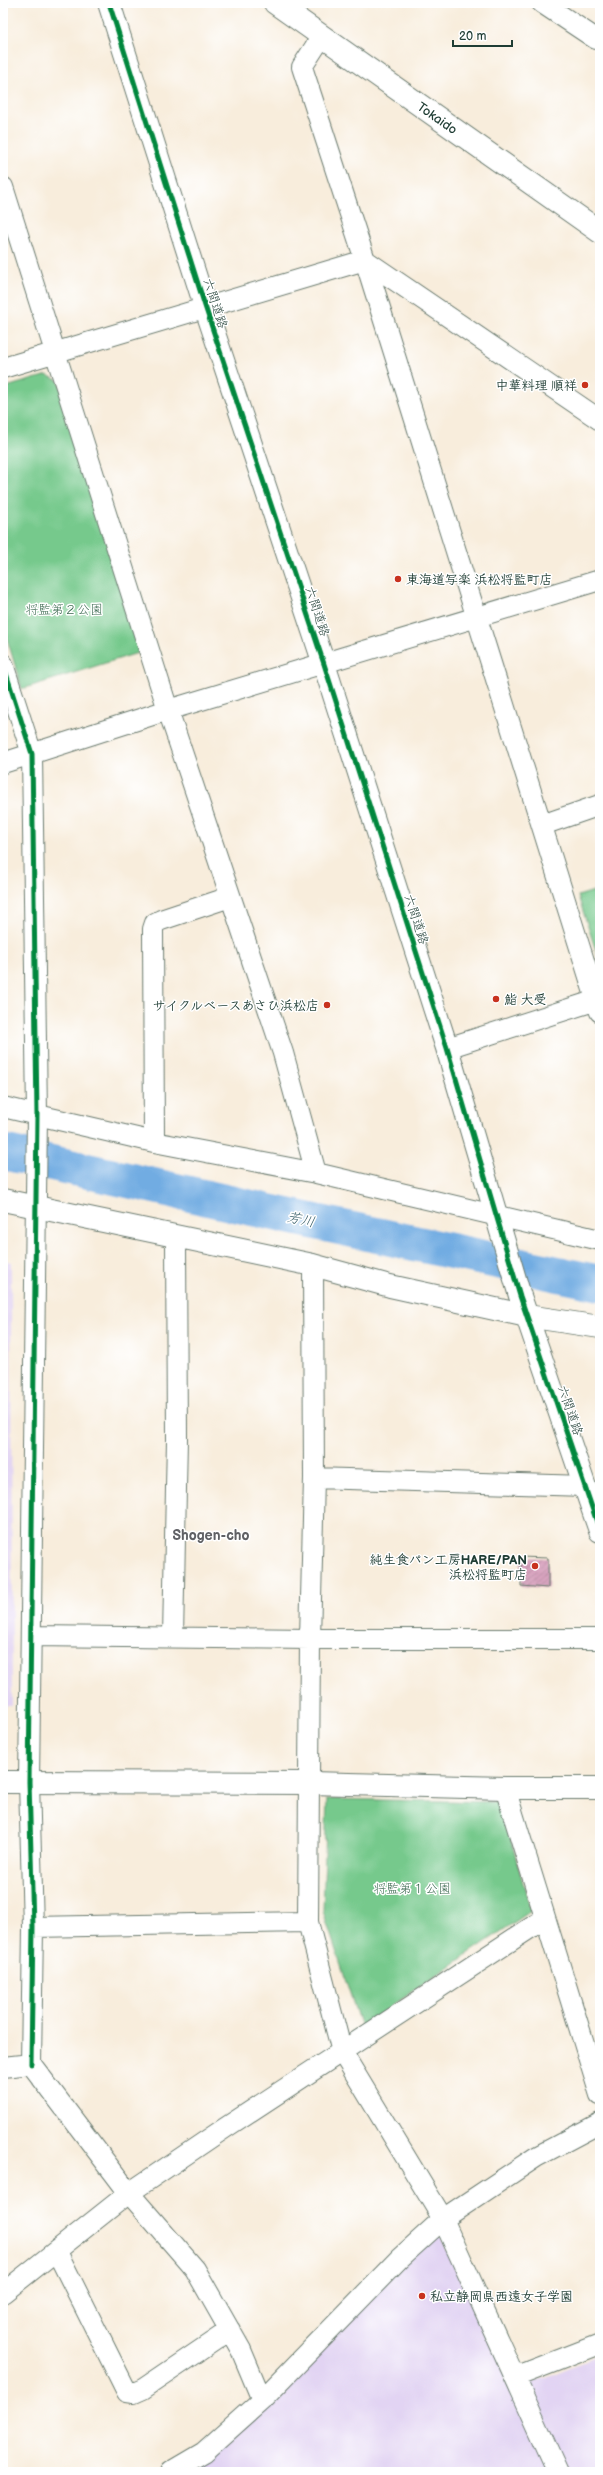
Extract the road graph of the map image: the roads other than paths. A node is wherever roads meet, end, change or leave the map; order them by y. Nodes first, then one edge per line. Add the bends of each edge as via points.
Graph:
1 (109, 3) edge
2 (275, 3) edge
3 (542, 3) edge
4 (322, 36) junction
5 (599, 43) edge
6 (3, 187) edge
7 (600, 232) edge
8 (365, 260) junction
9 (205, 306) junction
10 (55, 352) junction
11 (3, 368) edge
12 (600, 420) edge
13 (600, 580) edge
14 (476, 619) junction
15 (3, 664) edge
16 (324, 664) junction
17 (168, 710) junction
18 (32, 754) junction
19 (3, 764) edge
20 (600, 805) edge
21 (542, 825) junction
22 (230, 897) junction
23 (599, 1004) edge
24 (447, 1048) junction
25 (3, 1107) edge
26 (37, 1119) junction
27 (154, 1142) junction
28 (316, 1173) junction
29 (3, 1200) edge
30 (37, 1201) junction
31 (498, 1222) junction
32 (176, 1238) junction
33 (600, 1240) edge
34 (313, 1265) junction
35 (523, 1306) junction
36 (600, 1327) edge
37 (314, 1478) junction
38 (586, 1486) junction
39 (600, 1531) edge
40 (32, 1636) junction
41 (173, 1637) junction
42 (310, 1639) junction
43 (600, 1639) edge
44 (3, 1782) edge
45 (30, 1782) junction
46 (310, 1782) junction
47 (505, 1788) junction
48 (600, 1788) edge
49 (544, 1919) junction
50 (308, 1922) junction
51 (33, 1927) junction
52 (342, 2052) junction
53 (31, 2064) junction
54 (3, 2067) edge
55 (600, 2095) edge
56 (600, 2123) edge
57 (129, 2193) junction
58 (443, 2219) junction
59 (57, 2252) junction
60 (3, 2293) edge
61 (230, 2330) junction
62 (600, 2344) edge
63 (515, 2377) junction
64 (262, 2400) junction
65 (170, 2472) edge
66 (558, 2472) edge

1 - 9 main road, 六間道路
2 - 4 main road, Tokaido
3 - 5 street
4 - 7 main road, Tokaido
4 - 8 street via 302,67
6 - 10 street
8 - 9 street
8 - 12 street
8 - 14 street
9 - 10 street
9 - 16 main road, 六間道路
10 - 11 street
10 - 17 street
13 - 14 street
14 - 16 street
14 - 21 street
15 - 18 street
16 - 17 street
16 - 24 main road, 六間道路
17 - 18 street
17 - 22 street
18 - 19 street
18 - 26 street
20 - 21 street
21 - 23 street
22 - 27 street via 155,923
22 - 28 street via 283,1054
23 - 24 street
24 - 31 main road, 六間道路
25 - 26 street
26 - 27 street
26 - 30 street
27 - 28 street
28 - 31 street via 453,1205
29 - 30 main road
30 - 32 main road
30 - 40 street via 33,1325
31 - 33 street
31 - 35 main road, 六間道路
32 - 34 main road
32 - 41 street
34 - 35 main road via 390,1286
34 - 37 street
35 - 36 main road
35 - 38 main road, 六間道路
37 - 38 street
37 - 42 street
38 - 39 main road, 六間道路
40 - 41 street
40 - 45 street
41 - 42 street
42 - 43 street
42 - 46 street
44 - 45 main road
45 - 46 main road
45 - 51 street
46 - 47 main road
46 - 50 street
47 - 48 main road
47 - 49 street
49 - 52 street
49 - 55 street
50 - 51 street
50 - 52 street
51 - 53 street
52 - 57 street
52 - 58 street
53 - 54 street
53 - 57 street
56 - 58 street via 536,2157
57 - 59 street
57 - 61 street via 196,2269
58 - 63 street
58 - 64 street via 359,2300
59 - 60 street
59 - 61 street via 126,2392 134,2393 144,2389
61 - 64 street
62 - 63 street
63 - 66 street
64 - 65 street via 204,2452

